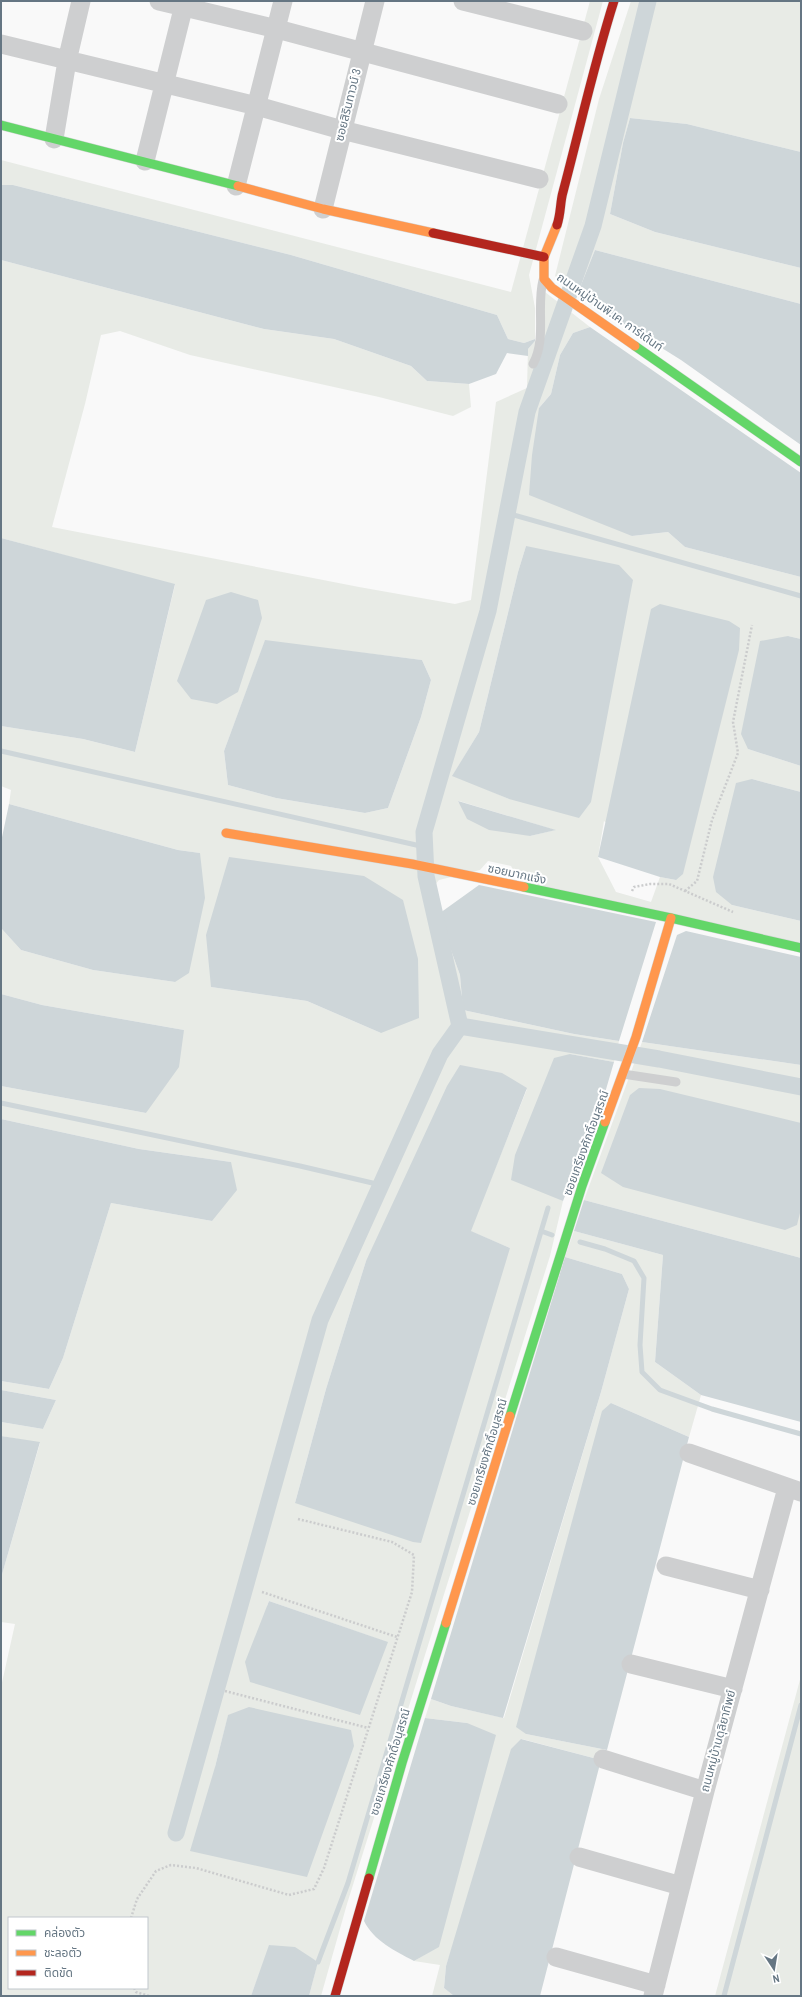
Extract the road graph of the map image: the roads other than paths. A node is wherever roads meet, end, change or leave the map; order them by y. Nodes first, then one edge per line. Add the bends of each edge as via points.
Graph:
1 (80, 1) edge
2 (159, 1) edge
3 (284, 1) edge
4 (375, 1) edge
5 (463, 1) edge
6 (614, 1) edge
7 (184, 4) edge
8 (277, 29) junction
9 (583, 31) dead end
10 (1, 44) edge
11 (361, 51) junction
12 (67, 61) junction
13 (164, 84) junction
14 (558, 104) dead end
15 (257, 106) junction
16 (1, 125) edge
17 (342, 130) junction
18 (54, 139) junction
19 (145, 161) junction
20 (540, 179) dead end
21 (236, 186) junction
22 (323, 208) junction
23 (544, 257) junction
24 (544, 279) junction
25 (532, 364) dead end
26 (801, 462) edge
27 (226, 833) dead end
28 (670, 918) junction
29 (801, 948) edge
30 (623, 1074) junction
31 (676, 1082) dead end
32 (689, 1454) dead end
33 (794, 1490) edge
34 (666, 1566) dead end
35 (760, 1590) junction
36 (632, 1664) dead end
37 (733, 1689) junction
38 (603, 1759) dead end
39 (705, 1791) junction
40 (579, 1857) dead end
41 (681, 1886) junction
42 (556, 1956) dead end
43 (655, 1990) edge
44 (335, 1996) edge

1 - 12 street
2 - 7 street
3 - 8 street
4 - 11 street, ซอยสิรินทาวน์ 3
5 - 9 street
6 - 23 street, ถนนหมู่บ้านพี.เค. การ์เด้นท์ via 562,194 558,222
7 - 8 street
7 - 13 street
8 - 11 street
8 - 15 street
10 - 12 street
11 - 14 street
11 - 17 street, ซอยสิรินทาวน์ 3
12 - 13 street
12 - 18 street
13 - 15 street
13 - 19 street
15 - 17 street
15 - 21 street
16 - 18 street
17 - 20 street
17 - 22 street, ซอยสิรินทาวน์ 3
18 - 19 street
19 - 21 street
21 - 22 street
22 - 23 street
23 - 24 street, ถนนหมู่บ้านพี.เค. การ์เด้นท์
24 - 25 lane via 540,296 539,348
24 - 26 street, ถนนหมู่บ้านพี.เค. การ์เด้นท์ via 552,288
27 - 28 street, ซอยมากแจ้ง via 412,864
28 - 29 street, ซอยมากแจ้ง
28 - 30 street, ซอยเกรียงศักดิ์อนุสรณ์
30 - 31 lane
30 - 44 street, ซอยเกรียงศักดิ์อนุสรณ์ via 582,1186 404,1755
32 - 33 street, ถนนหมู่บ้านดุลิยาทิพย์
33 - 35 street, ถนนหมู่บ้านดุลิยาทิพย์
34 - 35 street
35 - 37 street, ถนนหมู่บ้านดุลิยาทิพย์
36 - 37 street
37 - 39 street, ถนนหมู่บ้านดุลิยาทิพย์
38 - 39 street
39 - 41 street, ถนนหมู่บ้านดุลิยาทิพย์
40 - 41 street
41 - 43 street, ถนนหมู่บ้านดุลิยาทิพย์
42 - 43 street

